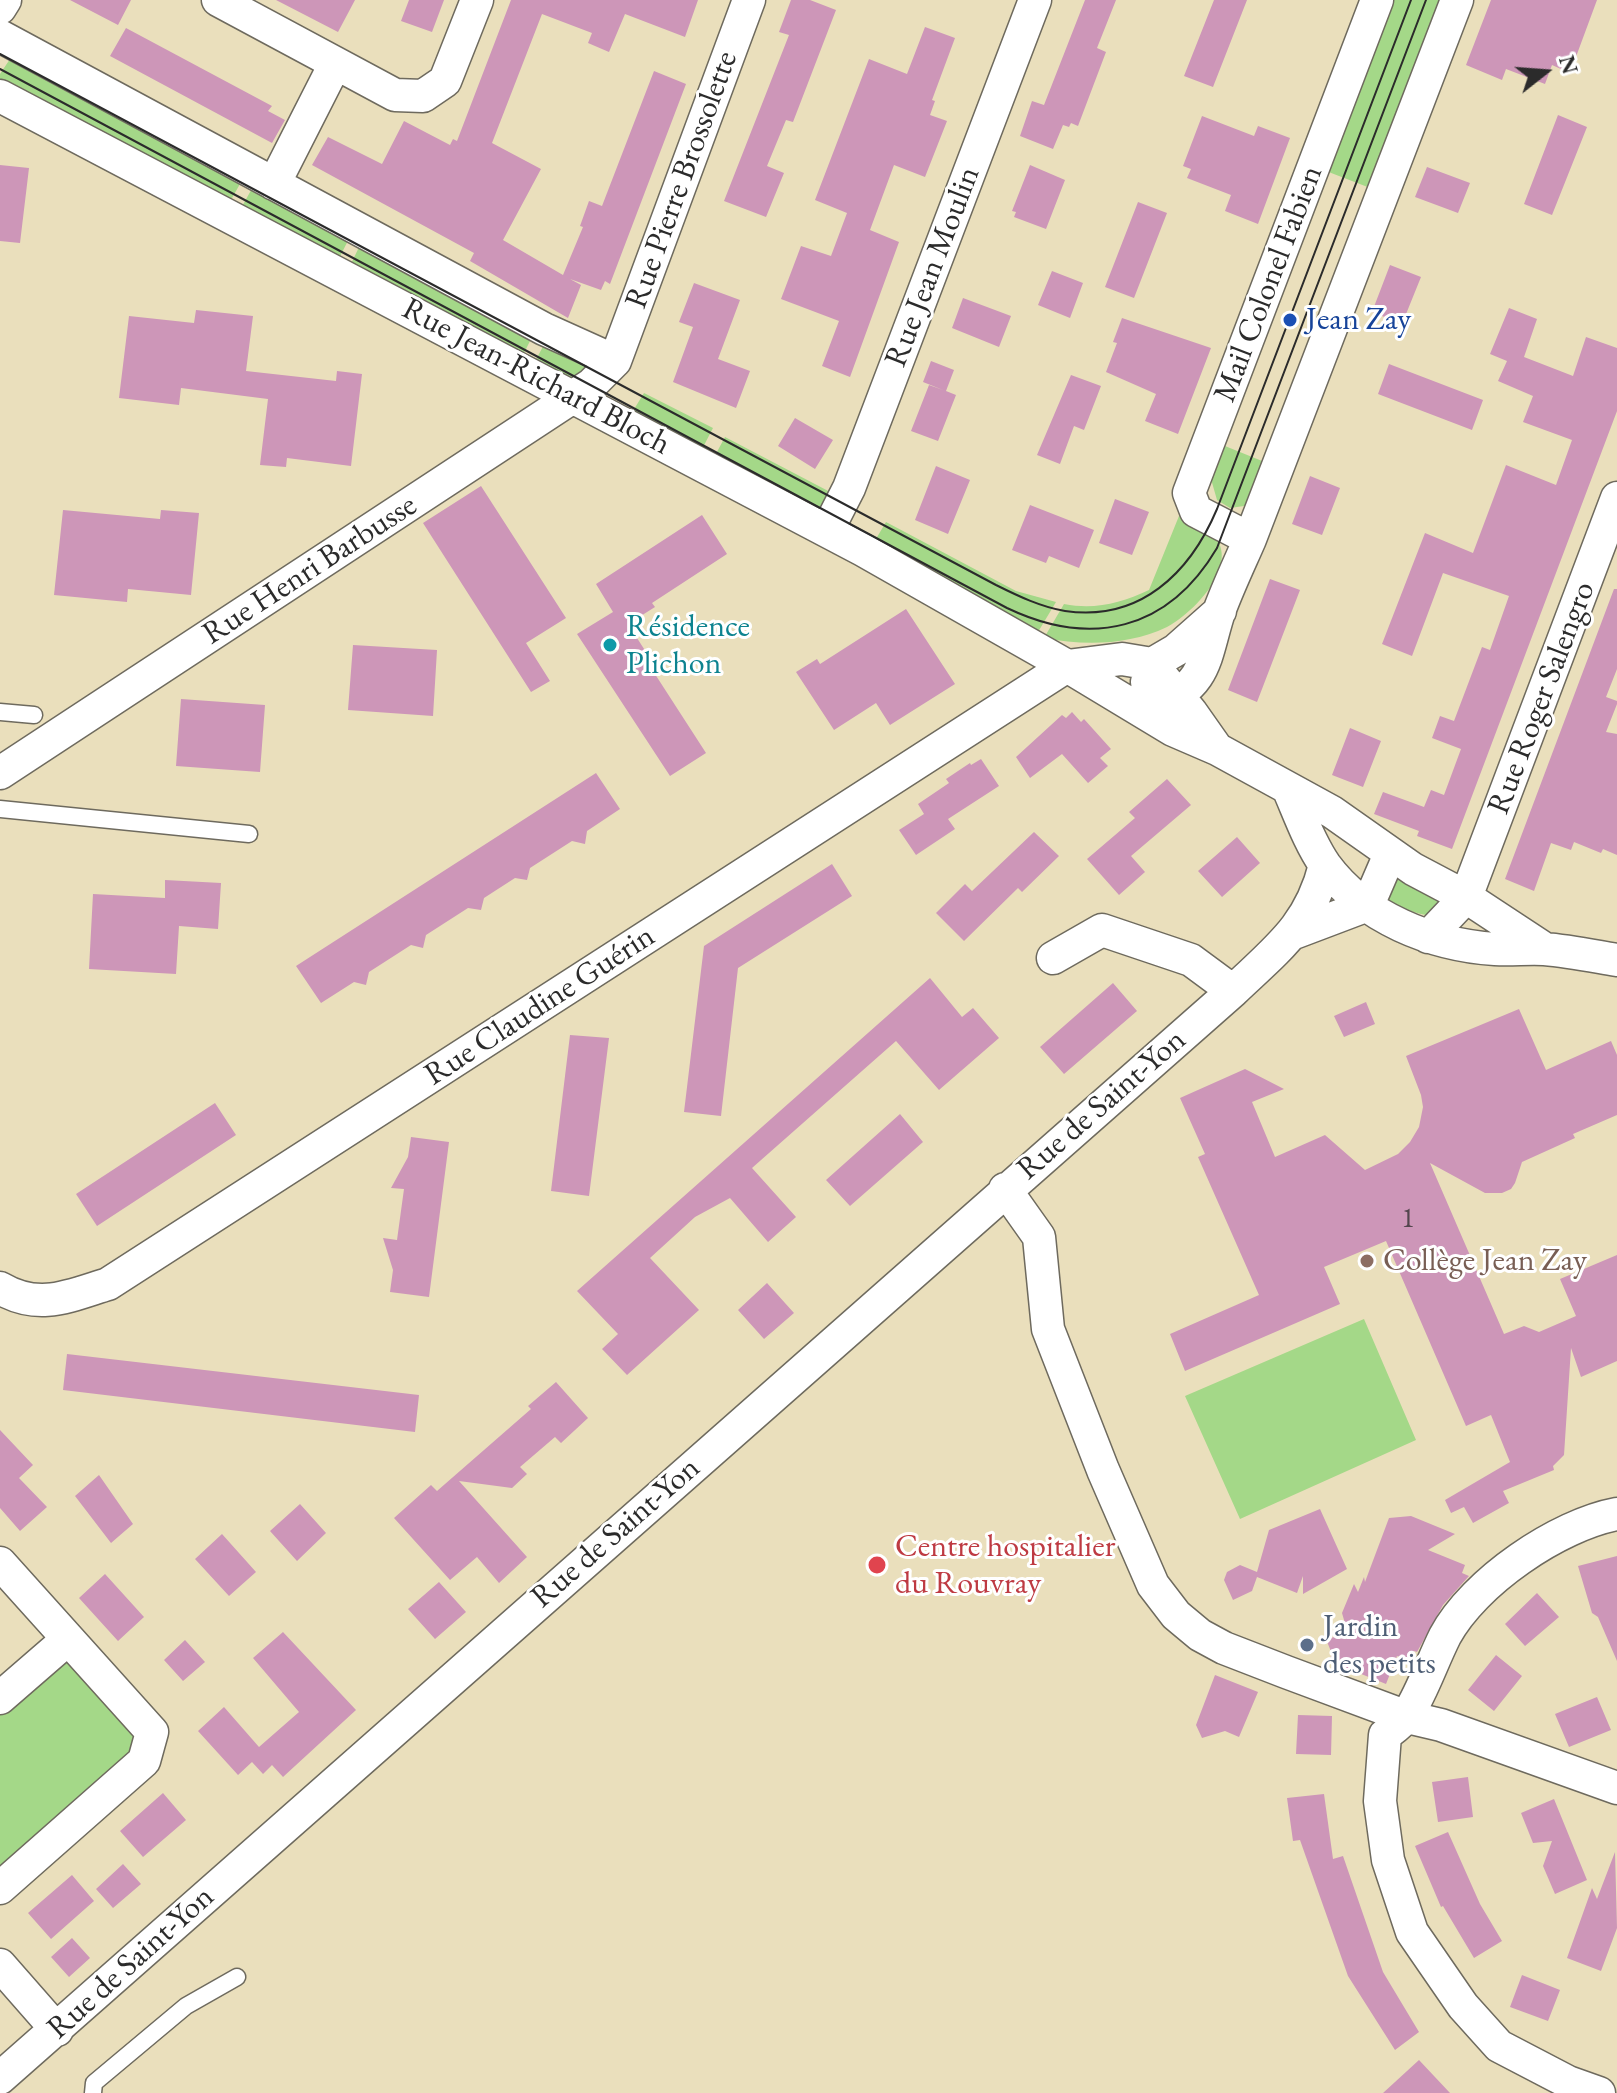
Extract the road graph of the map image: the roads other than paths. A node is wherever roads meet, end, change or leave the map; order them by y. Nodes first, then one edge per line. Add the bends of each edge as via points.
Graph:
1 (5, 0) edge
2 (218, 0) edge
3 (477, 0) edge
4 (749, 0) edge
5 (1035, 0) edge
6 (1377, 0) edge
7 (1457, 0) edge
8 (0, 8) edge
9 (0, 36) edge
10 (335, 64) junction
11 (0, 96) edge
12 (274, 184) junction
13 (615, 361) junction
14 (574, 398) junction
15 (1617, 498) edge
16 (827, 531) junction
17 (1250, 539) junction
18 (1220, 611) junction
19 (1152, 664) junction
20 (1067, 666) junction
21 (1178, 697) junction
22 (1139, 708) junction
23 (0, 712) edge
24 (34, 715) dead end
25 (1217, 749) junction
26 (0, 773) edge
27 (1288, 788) junction
28 (0, 809) edge
29 (249, 834) dead end
30 (1384, 850) junction
31 (1325, 865) junction
32 (1466, 897) junction
33 (1368, 905) junction
34 (1294, 933) junction
35 (1428, 937) junction
36 (1545, 949) junction
37 (1053, 958) dead end
38 (1617, 960) edge
39 (1233, 991) junction
40 (1005, 1189) junction
41 (0, 1288) edge
42 (1617, 1514) edge
43 (0, 1563) edge
44 (68, 1639) junction
45 (0, 1698) edge
46 (1407, 1717) junction
47 (1617, 1788) edge
48 (0, 1888) edge
49 (0, 1965) edge
50 (237, 1977) dead end
51 (57, 2030) junction
52 (0, 2078) edge
53 (1566, 2088) edge
54 (93, 2093) edge
55 (1599, 2093) edge

1 - 8 street
2 - 10 street
3 - 10 street via 445,81 423,96 395,95
4 - 13 street, Rue Pierre Brossolette
5 - 16 street, Rue Jean Moulin
6 - 17 street, Mail Colonel Fabien via 1189,493 1196,511
7 - 17 street
9 - 12 street, Rue Jean-Richard Bloch
10 - 12 street
11 - 14 street, Rue Jean-Richard Bloch
12 - 13 street, Rue Jean-Richard Bloch via 544,329
13 - 14 street, Rue Henri Barbusse
14 - 16 street, Rue Jean-Richard Bloch
14 - 26 street, Rue Henri Barbusse
15 - 32 street, Rue Roger Salengro
16 - 20 street, Rue Jean-Richard Bloch
17 - 18 street
18 - 19 street
18 - 21 street via 1210,651
19 - 20 street via 1122,659
19 - 21 street
19 - 22 street
20 - 22 street, Rue Jean-Richard Bloch
20 - 41 street, Rue Claudine Guérin via 108,1284 49,1302
21 - 22 street
21 - 25 street
22 - 25 street, Rue Jean-Richard Bloch
23 - 24 lane
25 - 27 street, Rue Jean-Richard Bloch
27 - 30 street, Rue Jean-Richard Bloch
27 - 31 street
28 - 29 lane
30 - 31 street
30 - 32 street, Rue Jean-Richard Bloch
30 - 33 street
31 - 33 street
31 - 34 street, Rue de Saint-Yon via 1319,890
32 - 35 street
32 - 36 street, Rue Jean-Richard Bloch
33 - 34 street, Rue de Saint-Yon
33 - 35 street
34 - 39 street, Rue de Saint-Yon
35 - 36 street via 1494,949
36 - 38 street
37 - 39 street via 1102,930 1191,960
39 - 40 street, Rue de Saint-Yon
40 - 46 street via 1039,1237 1048,1329 1153,1585 1176,1615 1224,1648
40 - 51 street, Rue de Saint-Yon
42 - 46 street via 1593,1519 1528,1552 1480,1591 1447,1632
43 - 44 street
44 - 45 street
44 - 48 street via 152,1732 144,1761
46 - 47 street
46 - 53 street via 1385,1735 1380,1801 1388,1860 1412,1932 1463,2006 1499,2046
49 - 51 street
50 - 54 lane via 186,2006 94,2083
51 - 52 street, Rue de Saint-Yon
53 - 55 street

